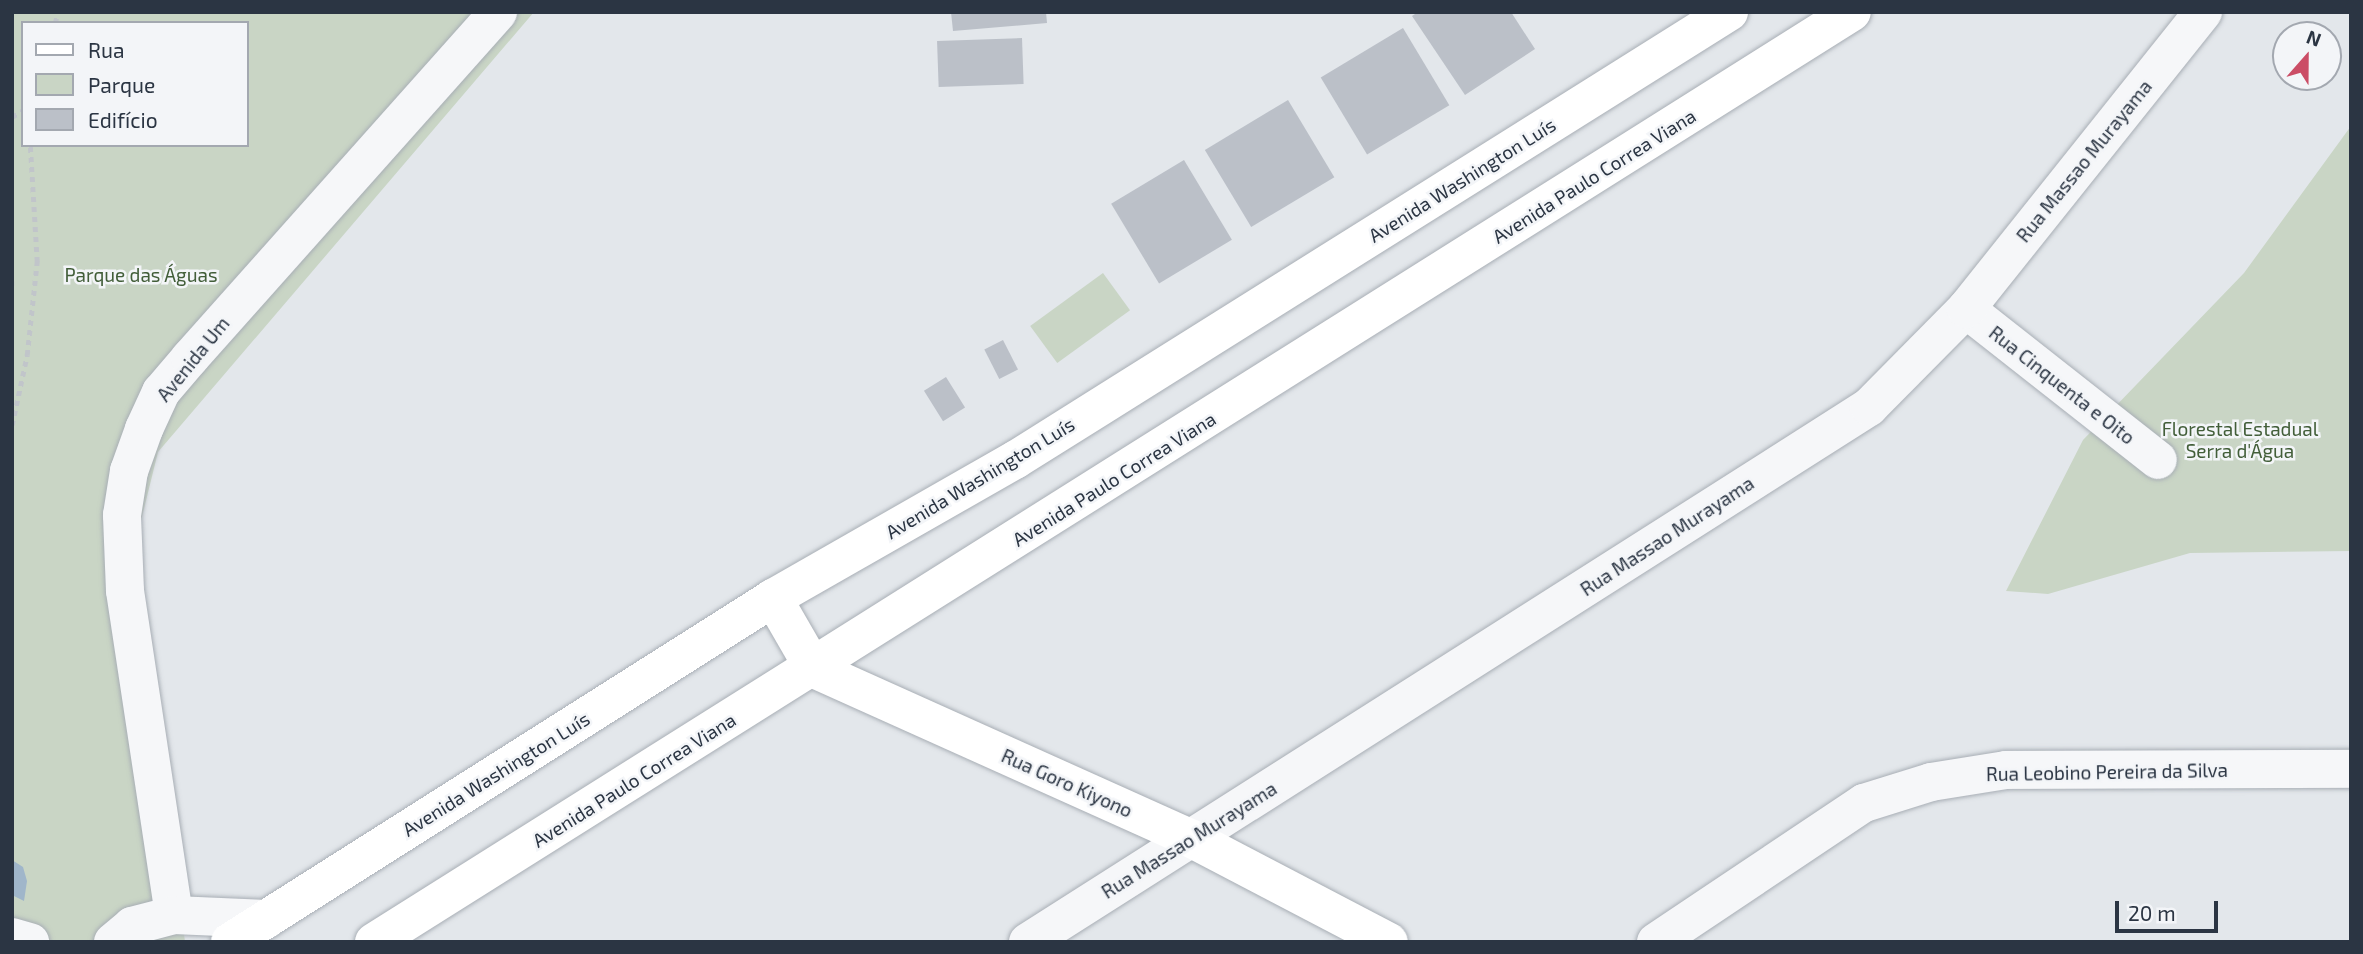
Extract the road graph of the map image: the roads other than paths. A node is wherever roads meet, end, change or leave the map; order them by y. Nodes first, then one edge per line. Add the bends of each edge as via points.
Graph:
1 (498, 12) edge
2 (1729, 12) edge
3 (1852, 12) edge
4 (2203, 12) edge
5 (1966, 309) junction
6 (2158, 460) dead end
7 (774, 598) junction
8 (814, 669) junction
9 (2351, 769) edge
10 (1192, 839) junction
11 (174, 915) junction
12 (267, 919) junction
13 (12, 937) edge
14 (30, 942) edge
15 (113, 942) edge
16 (230, 942) edge
17 (374, 942) edge
18 (1028, 942) edge
19 (1389, 942) edge
20 (1656, 942) edge

1 - 11 street, Avenida Um via 162,392 136,450 122,515 125,591
2 - 7 street, Avenida Washington Luís via 1015,460
3 - 8 street, Avenida Paulo Correa Viana
4 - 5 street, Rua Massao Murayama
5 - 6 street, Rua Cinquenta e Oito
5 - 10 street, Rua Massao Murayama via 1869,407
7 - 8 street
7 - 12 street, Avenida Washington Luís
8 - 10 street, Rua Goro Kiyono
8 - 17 street, Avenida Paulo Correa Viana
9 - 20 street, Rua Leobino Pereira da Silva via 2006,771 1931,782 1864,803
10 - 18 street, Rua Massao Murayama
10 - 19 street, Rua Goro Kiyono
11 - 12 street
11 - 15 street via 132,926
12 - 16 street, Avenida Washington Luís
13 - 14 street

